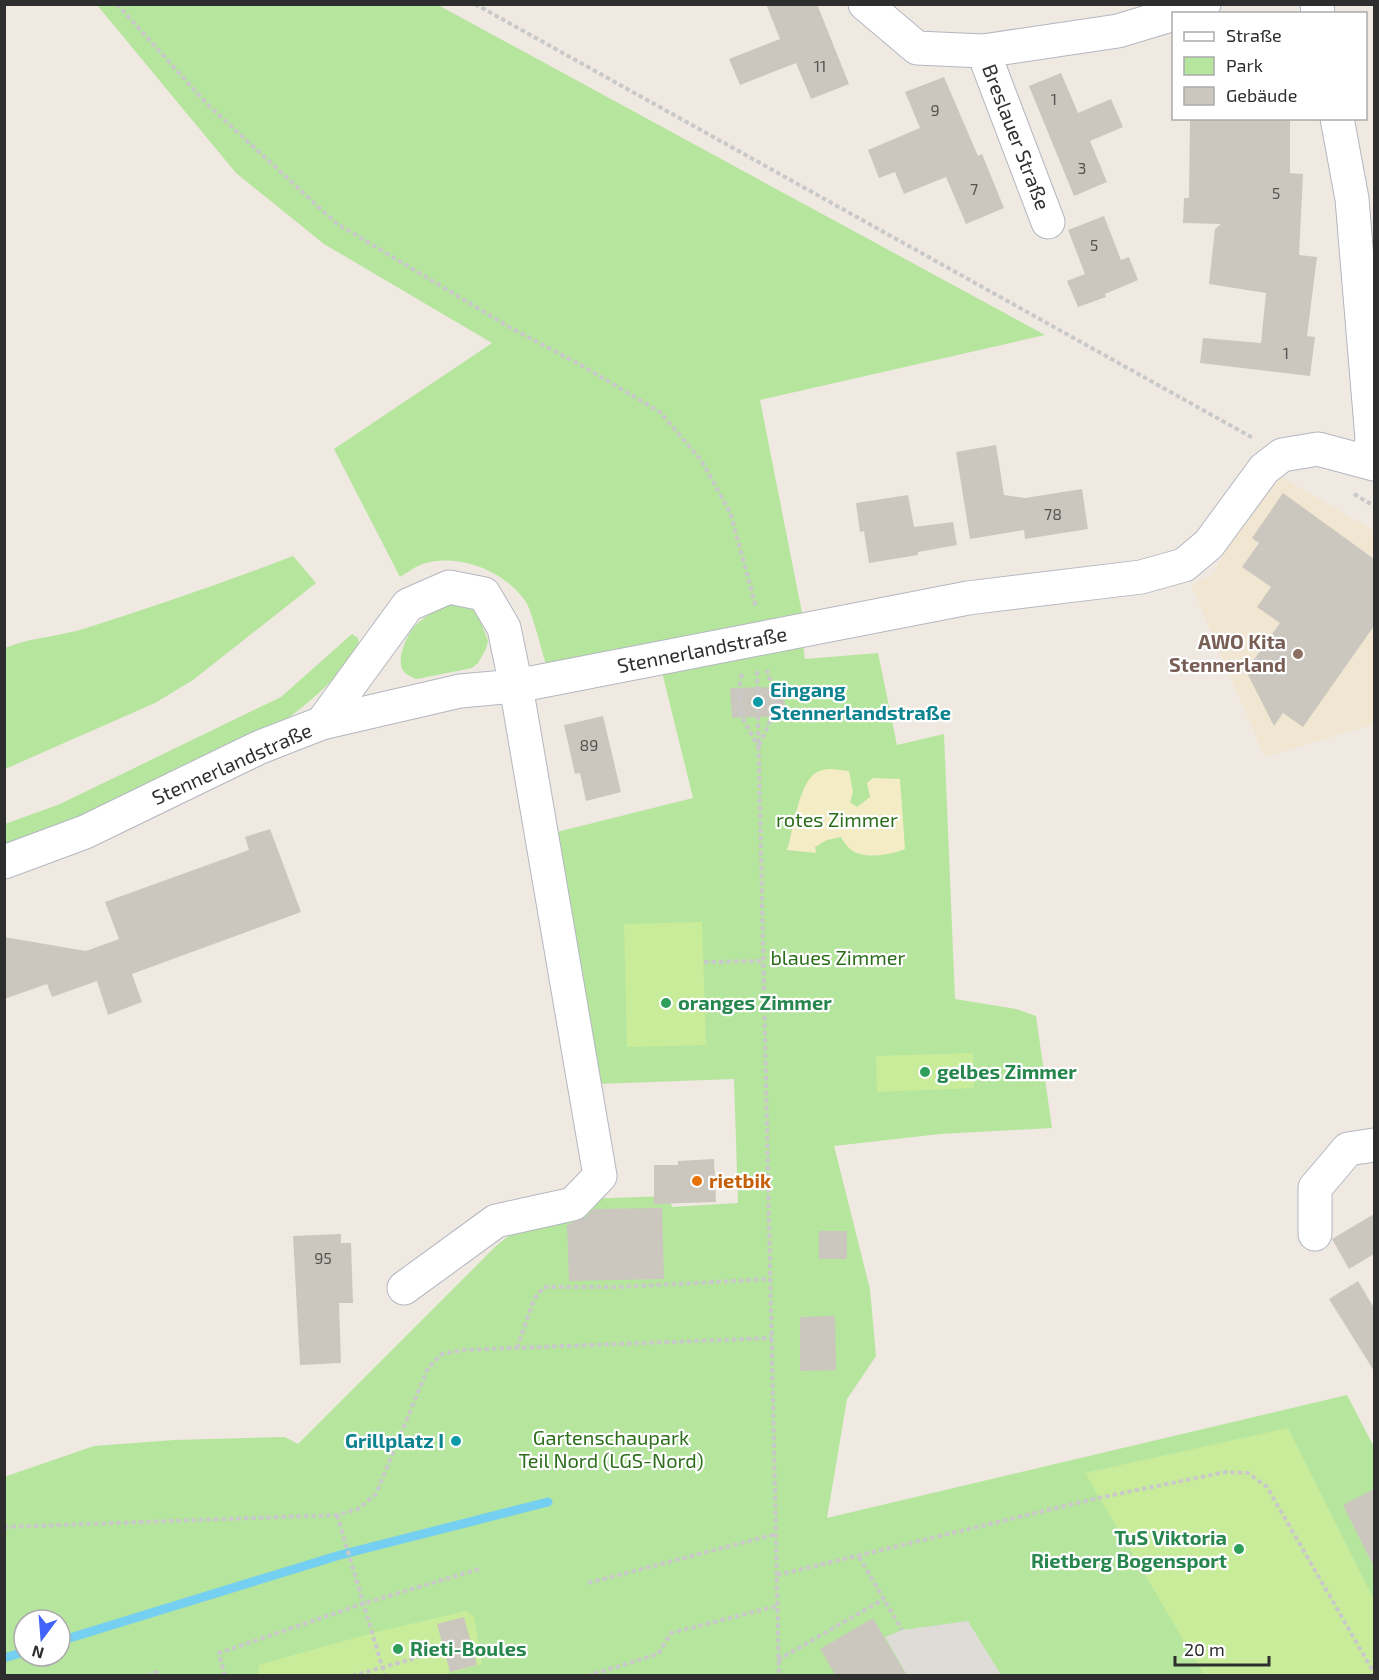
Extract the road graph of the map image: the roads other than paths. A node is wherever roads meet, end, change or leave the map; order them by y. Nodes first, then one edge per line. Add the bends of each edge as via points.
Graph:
1 (865, 4) edge
2 (1204, 4) edge
3 (1180, 12) edge
4 (1172, 15) edge
5 (983, 51) junction
6 (1337, 120) edge
7 (1048, 222) dead end
8 (1371, 463) edge
9 (516, 686) junction
10 (322, 723) junction
11 (4, 862) edge
12 (1374, 1145) edge
13 (1315, 1234) dead end
14 (404, 1288) dead end

1 - 5 street, Breslauer Straße via 917,48
2 - 3 street, Breslauer Straße
4 - 5 street, Breslauer Straße via 1118,30
5 - 7 street, Breslauer Straße
6 - 8 street via 1352,199
8 - 9 street, Stennerlandstraße via 1318,449 1282,454 1264,468 1209,544 1184,565 1141,577 968,598
9 - 10 street, Stennerlandstraße via 460,691
9 - 10 street via 504,628 484,594 449,587 408,605
9 - 14 street via 600,1176 573,1204 496,1221
10 - 11 street, Stennerlandstraße via 258,748 85,832
12 - 13 street via 1348,1149 1315,1188

